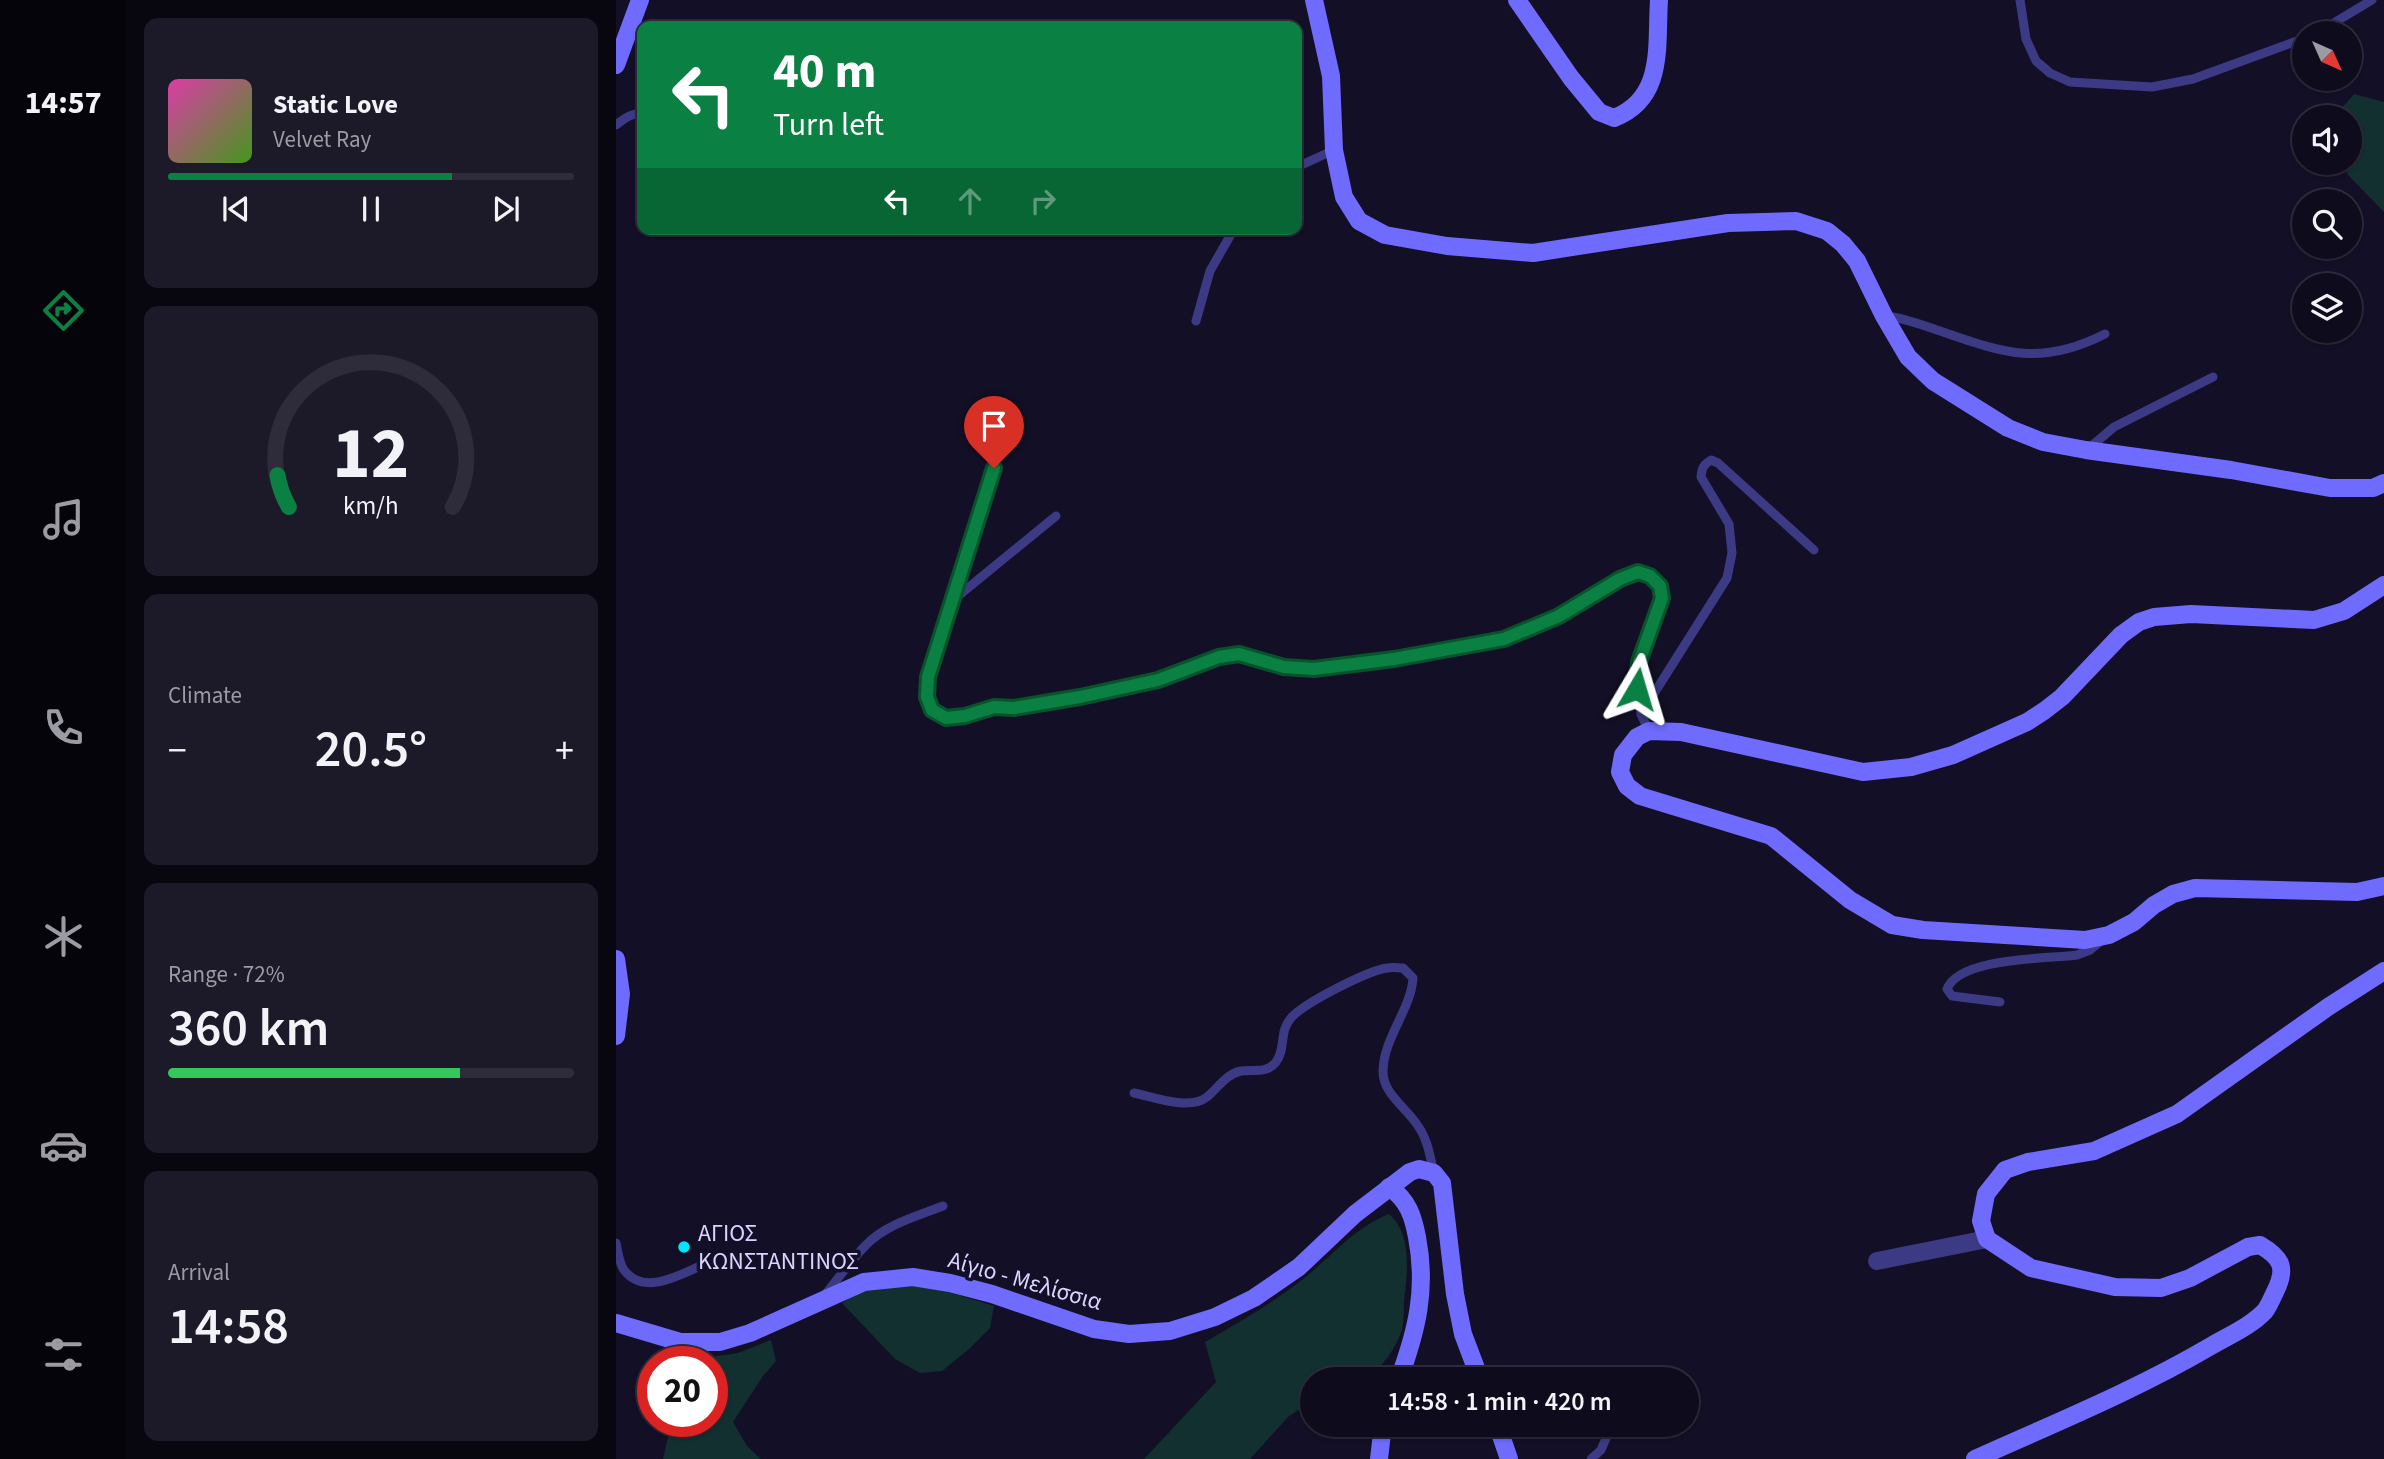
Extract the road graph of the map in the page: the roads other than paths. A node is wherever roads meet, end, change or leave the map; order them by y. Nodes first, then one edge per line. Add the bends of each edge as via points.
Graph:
1 (640, 0) edge
2 (1314, 0) edge
3 (1517, 0) edge
4 (1658, 0) edge
5 (2020, 0) edge
6 (2372, 0) edge
7 (2337, 21) edge
8 (2292, 43) edge
9 (616, 65) edge
10 (637, 113) edge
11 (616, 125) edge
12 (1335, 150) junction
13 (1302, 165) edge
14 (1231, 235) edge
15 (1884, 316) junction
16 (1196, 321) dead end
17 (2105, 334) dead end
18 (2213, 377) dead end
19 (2086, 450) junction
20 (994, 468) dead end
21 (2384, 483) edge
22 (1056, 516) dead end
23 (1814, 550) dead end
24 (2384, 585) edge
25 (952, 600) junction
26 (1641, 714) junction
27 (1649, 731) junction
28 (2384, 886) edge
29 (2109, 935) junction
30 (616, 959) edge
31 (2384, 971) edge
32 (2000, 1002) dead end
33 (616, 1036) edge
34 (1134, 1093) dead end
35 (1434, 1172) junction
36 (1389, 1187) junction
37 (943, 1206) dead end
38 (1987, 1239) junction
39 (616, 1243) edge
40 (1877, 1261) dead end
41 (705, 1264) dead end
42 (820, 1302) junction
43 (616, 1323) edge
44 (1403, 1367) edge
45 (1475, 1367) edge
46 (1382, 1437) edge
47 (1501, 1437) edge
48 (1606, 1437) edge
49 (1379, 1459) edge
50 (1509, 1459) edge
51 (1591, 1459) edge
52 (1975, 1459) edge

1 - 9 main road
2 - 12 main road via 1331,76
3 - 4 main road via 1570,78 1599,112 1614,118 1640,102 1654,76
5 - 8 lane via 2026,39 2036,61 2070,82 2152,87 2193,79
6 - 7 lane
10 - 11 lane
12 - 13 lane
12 - 15 main road via 1343,197 1359,220 1385,235 1533,253 1728,223 1796,221 1827,230 1843,244 1857,261
14 - 16 lane via 1210,271
15 - 17 lane via 2026,355 2056,353
15 - 19 main road via 1908,357 1933,381 2008,428 2043,442
18 - 19 lane via 2114,427
19 - 21 main road via 2330,488 2373,488
20 - 25 lane
22 - 25 lane
23 - 26 lane via 1718,463 1711,460 1705,464 1701,477 1730,524 1732,553 1727,578
24 - 27 main road via 2344,611 2314,620 2191,614 2139,622 2044,711 1953,755 1911,767 1863,772 1681,732
25 - 26 lane via 928,677 932,710 946,718 1158,680 1239,654 1284,667 1314,669 1504,639 1559,616 1638,572 1660,586 1662,598 1639,662
26 - 27 lane
27 - 29 main road via 1637,737 1623,755 1620,772 1627,786 1640,796 1771,836 1850,900 1892,925 2085,940
28 - 29 main road via 2357,892 2194,888 2154,905
29 - 32 lane via 2077,956 1992,964 1965,973 1947,989 1952,996
30 - 33 main road via 621,994
31 - 38 main road via 2177,1114 2094,1151 2005,1170 1986,1194 1981,1221
34 - 35 lane via 1188,1104 1205,1099 1224,1079 1240,1071 1261,1072 1275,1064 1291,1018 1309,1004 1385,968 1403,968 1413,978 1412,989 1389,1044 1383,1074 1387,1089 1419,1126
35 - 36 main road, Αίγιο - Μελίσσια via 1410,1172
35 - 45 main road via 1445,1192 1455,1294
36 - 42 main road, Αίγιο - Μελίσσια via 1299,1266 1254,1298 1170,1331 1129,1334 1094,1329 992,1294 925,1278 876,1279
36 - 44 main road via 1405,1200 1414,1219 1423,1277 1418,1316
37 - 42 lane via 875,1237
38 - 40 street
38 - 52 main road via 2031,1268 2115,1287 2161,1288 2260,1245 2276,1255 2282,1270 2265,1310 2247,1324 2122,1393
39 - 41 lane via 622,1268 633,1280 647,1284
42 - 43 main road, Αίγιο - Μελίσσια via 750,1333 709,1343 663,1338
46 - 49 main road
47 - 50 main road
48 - 51 lane

